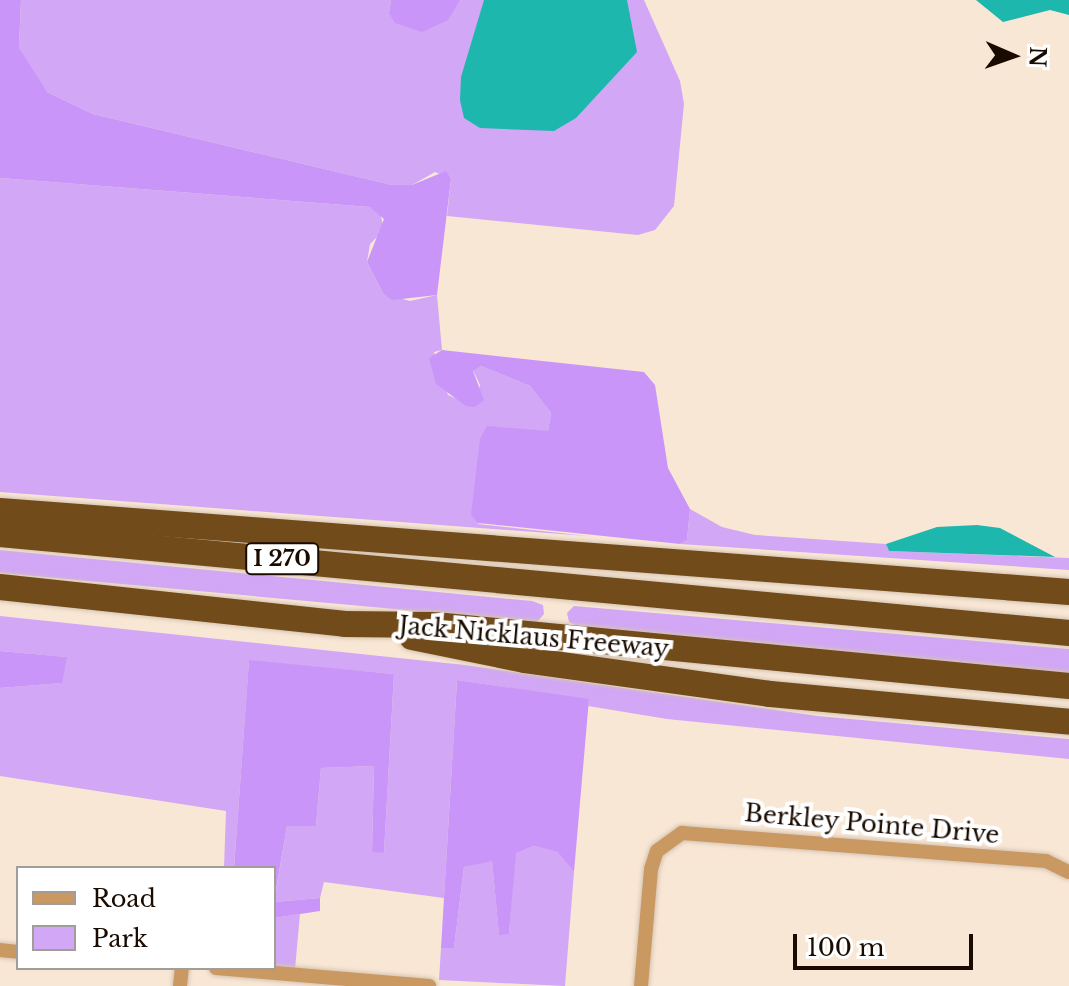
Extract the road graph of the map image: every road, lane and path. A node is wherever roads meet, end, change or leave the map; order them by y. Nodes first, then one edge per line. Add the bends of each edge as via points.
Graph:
1 (0, 511) edge
2 (0, 534) edge
3 (0, 587) edge
4 (1069, 592) edge
5 (345, 624) junction
6 (1069, 633) edge
7 (1069, 686) edge
8 (1069, 722) edge
9 (1069, 872) edge
10 (240, 970) edge
11 (429, 986) edge
12 (641, 986) edge

1 - 4 highway
2 - 6 highway, I 270
3 - 5 highway, Jack Nicklaus Freeway
5 - 7 highway, Jack Nicklaus Freeway via 435,625
5 - 8 highway via 525,660 770,694
9 - 12 street, Berkley Pointe Drive via 1046,861 696,831 670,838 657,851
10 - 11 street

